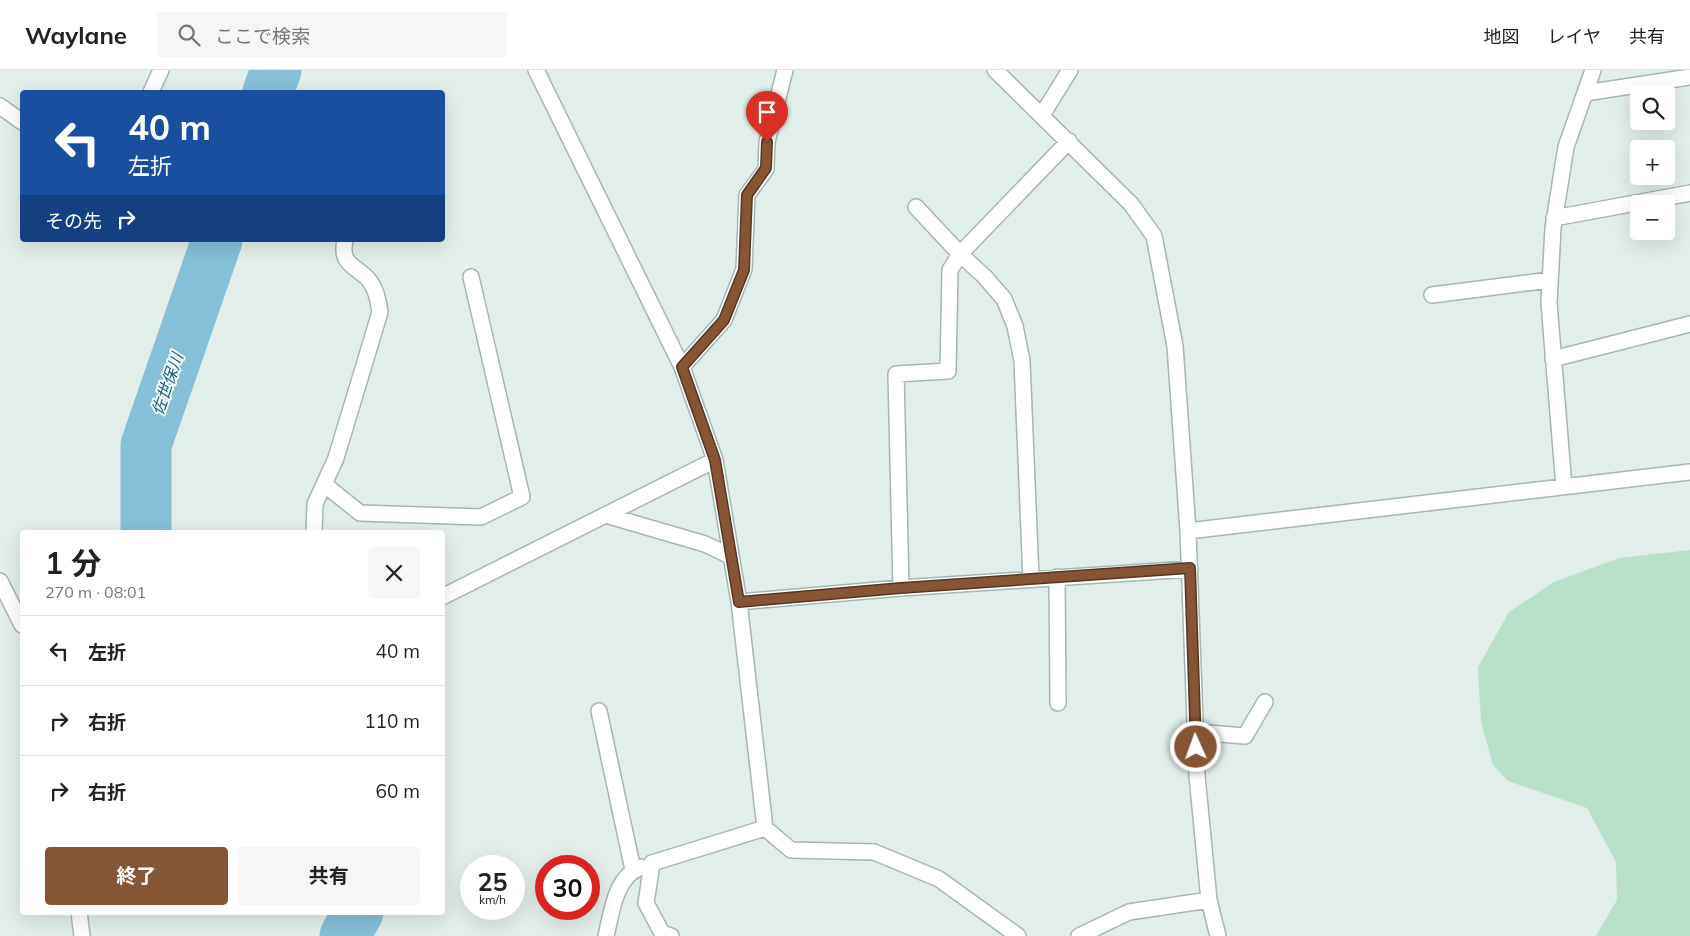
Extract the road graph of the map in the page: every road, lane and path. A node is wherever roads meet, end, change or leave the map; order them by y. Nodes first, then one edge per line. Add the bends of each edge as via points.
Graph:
1 (161, 70) edge
2 (536, 70) edge
3 (785, 70) edge
4 (995, 70) edge
5 (1070, 70) edge
6 (1593, 70) edge
7 (1690, 77) edge
8 (151, 90) edge
9 (1585, 93) junction
10 (0, 106) edge
11 (1042, 115) junction
12 (20, 121) edge
13 (1069, 141) junction
14 (1690, 193) edge
15 (916, 207) dead end
16 (1554, 218) junction
17 (345, 242) edge
18 (960, 254) junction
19 (471, 277) dead end
20 (1550, 280) junction
21 (1432, 296) dead end
22 (1690, 324) edge
23 (1553, 359) junction
24 (682, 367) junction
25 (715, 460) junction
26 (1690, 472) edge
27 (324, 484) junction
28 (1564, 487) junction
29 (606, 515) junction
30 (314, 530) edge
31 (1188, 531) junction
32 (730, 556) junction
33 (1190, 568) junction
34 (1057, 577) junction
35 (1032, 579) junction
36 (0, 581) edge
37 (901, 588) junction
38 (445, 596) edge
39 (739, 602) junction
40 (20, 621) edge
41 (1265, 702) dead end
42 (1058, 703) dead end
43 (599, 711) dead end
44 (1196, 732) junction
45 (765, 828) junction
46 (652, 863) junction
47 (633, 870) junction
48 (1209, 900) junction
49 (79, 915) edge
50 (82, 936) edge
51 (606, 936) edge
52 (671, 936) edge
53 (1018, 936) edge
54 (1080, 936) edge
55 (1218, 936) edge

1 - 8 street
2 - 24 street
3 - 24 street via 767,142 766,168 747,195 744,270 724,320
4 - 11 street
5 - 11 street
6 - 9 street
7 - 9 street
9 - 16 street via 1566,147
10 - 12 street
11 - 13 street
13 - 18 street
13 - 31 street via 1131,204 1154,236 1175,346
14 - 16 street
15 - 18 street
16 - 20 street
17 - 27 street via 343,254 347,262 368,279 380,312 336,458
18 - 35 street via 1004,299 1015,326 1022,361
18 - 37 street via 950,270 948,371 896,374
19 - 27 street via 522,497 480,517 360,513
20 - 21 street
20 - 23 street
22 - 23 street
23 - 28 street
24 - 25 street
25 - 29 street
25 - 32 street
26 - 28 street
27 - 30 street via 315,504
28 - 31 street
29 - 32 street via 705,544
29 - 38 street
31 - 33 street
32 - 39 street
33 - 34 street
33 - 44 street
34 - 35 street
34 - 42 street
35 - 37 street
36 - 40 street
37 - 39 street
39 - 45 street
41 - 44 street via 1245,736
43 - 47 street
44 - 48 street
45 - 46 street
45 - 53 street via 791,850 874,852 938,879
46 - 47 street
46 - 52 street via 646,903 662,933
47 - 51 street via 620,884
48 - 54 street via 1128,912
48 - 55 street
49 - 50 street

